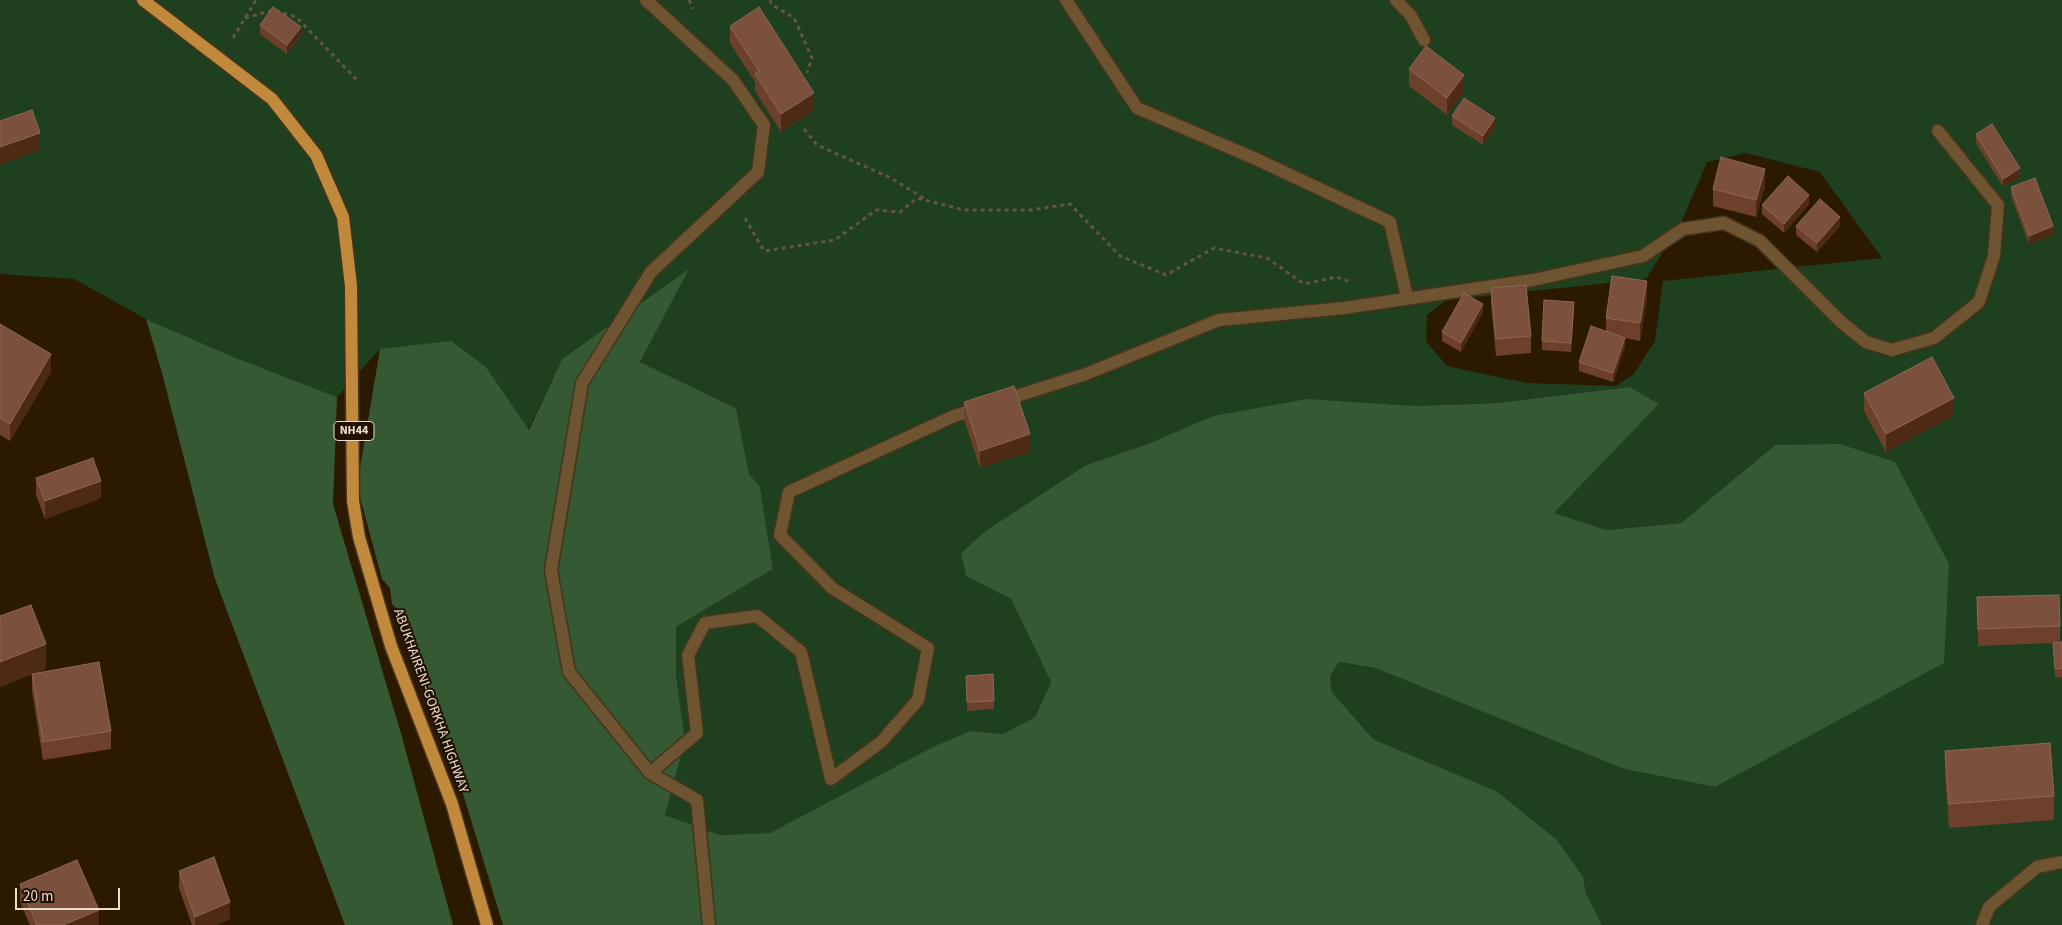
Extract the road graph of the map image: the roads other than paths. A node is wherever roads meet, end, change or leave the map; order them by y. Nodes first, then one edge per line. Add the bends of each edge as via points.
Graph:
1 (143, 0) edge
2 (646, 0) edge
3 (1066, 0) edge
4 (1396, 0) edge
5 (1424, 40) dead end
6 (1938, 131) dead end
7 (1407, 297) junction
8 (650, 773) junction
9 (2062, 862) edge
10 (487, 925) edge
11 (709, 925) edge
12 (1982, 925) edge

1 - 10 main road, ABUKHAIRENI-GORKHA HIGHWAY / NH44 via 272,99 316,155 343,217 351,286 353,501 359,537 391,646 452,804
2 - 8 street via 733,80 764,125 758,172 651,272 582,383 551,570 569,672
3 - 7 street via 1138,108 1390,222
4 - 5 street via 1411,16
6 - 7 street via 1998,205 1994,256 1979,302 1934,338 1892,350 1866,342 1841,322 1760,241 1724,223 1683,229 1643,256 1533,280
7 - 8 street via 1344,308 1219,320 1086,374 954,416 789,492 780,535 832,588 928,648 918,700 881,742 831,779 801,652 757,616 705,623 688,655 697,733
8 - 11 street via 698,800
9 - 12 street via 2037,867 1989,907

